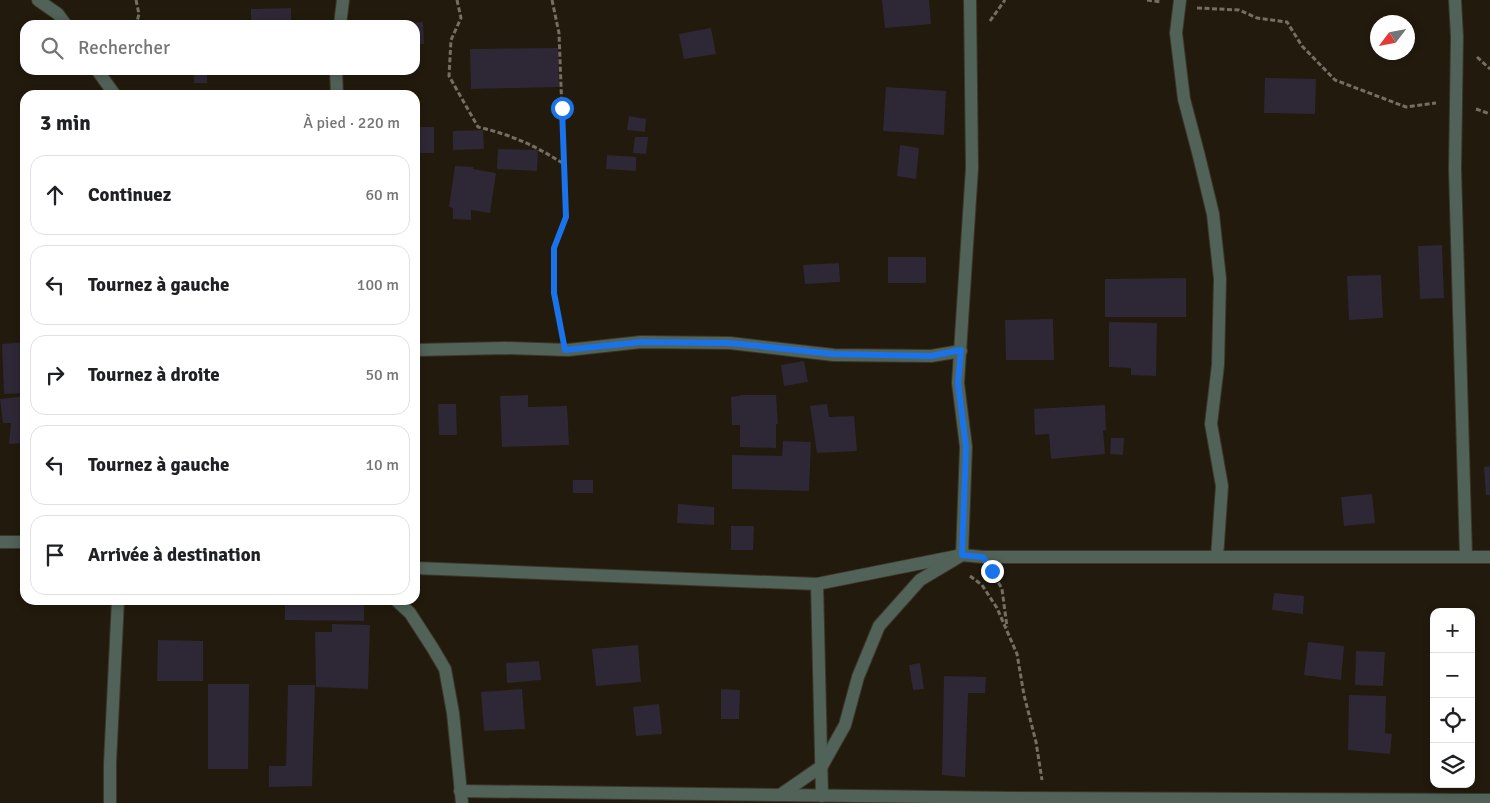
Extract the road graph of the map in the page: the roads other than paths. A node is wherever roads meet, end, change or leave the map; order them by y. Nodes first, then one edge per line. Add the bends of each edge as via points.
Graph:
1 (38, 0) edge
2 (343, 0) edge
3 (970, 0) edge
4 (1456, 0) edge
5 (1179, 3) edge
6 (62, 20) edge
7 (341, 20) edge
8 (101, 75) edge
9 (336, 75) edge
10 (111, 90) edge
11 (337, 90) edge
12 (420, 350) edge
13 (961, 350) junction
14 (0, 542) edge
15 (20, 542) edge
16 (962, 555) junction
17 (1217, 557) junction
18 (1466, 557) junction
19 (1490, 557) edge
20 (420, 568) edge
21 (817, 584) junction
22 (118, 605) edge
23 (401, 605) edge
24 (822, 766) junction
25 (611, 793) junction
26 (780, 795) junction
27 (822, 796) junction
28 (461, 797) edge
29 (1490, 800) edge
30 (110, 803) edge
31 (597, 803) edge

1 - 6 street
2 - 7 street
3 - 13 street via 972,168
4 - 18 street via 1454,169
5 - 17 street via 1176,33 1184,100 1212,214 1220,278 1218,365 1211,424 1222,486
8 - 10 street
9 - 11 street
12 - 13 street via 565,350 651,342 730,343 834,354 931,356
13 - 16 street via 958,383 966,447
14 - 15 street
16 - 17 street
16 - 21 street
16 - 24 street via 920,580 879,626 858,677 845,725
17 - 18 street
18 - 19 street
20 - 21 street
21 - 24 street
22 - 30 street
23 - 28 street via 445,669
24 - 26 street
24 - 27 street
25 - 26 street
25 - 28 street
25 - 31 street
26 - 27 street
27 - 29 street

